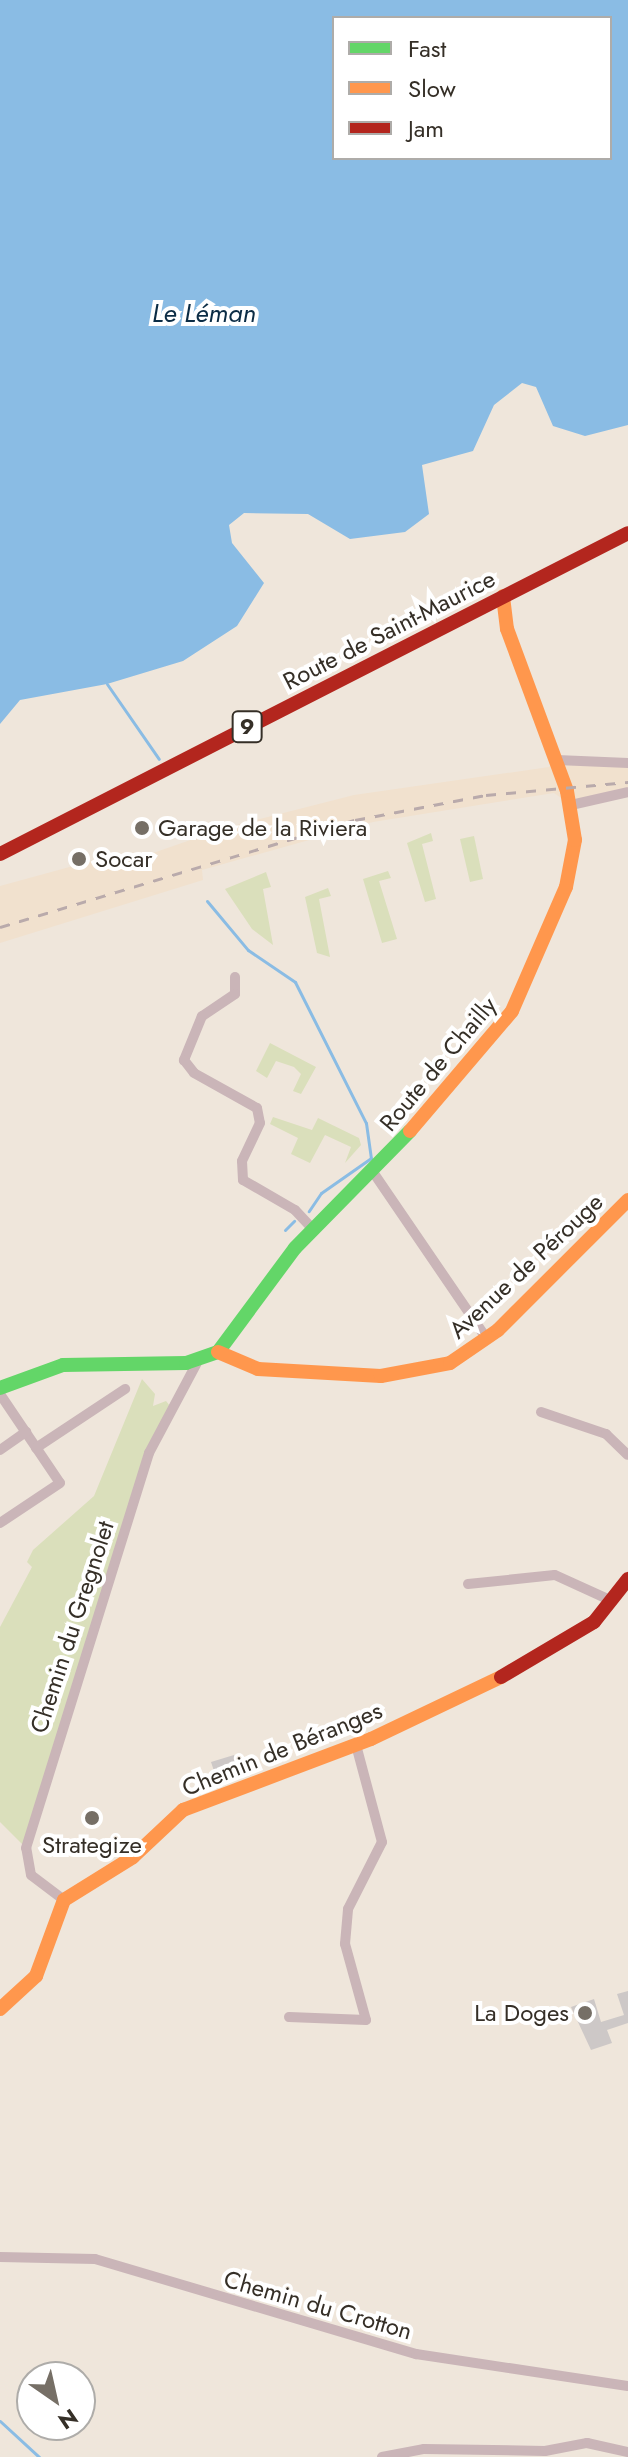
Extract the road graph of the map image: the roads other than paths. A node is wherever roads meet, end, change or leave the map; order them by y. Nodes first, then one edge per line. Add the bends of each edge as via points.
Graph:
1 (628, 533) edge
2 (503, 596) junction
3 (488, 603) junction
4 (507, 629) junction
5 (557, 760) junction
6 (628, 763) edge
7 (628, 792) edge
8 (571, 805) junction
9 (0, 854) edge
10 (235, 977) dead end
11 (373, 1172) junction
12 (628, 1200) edge
13 (313, 1229) junction
14 (487, 1339) junction
15 (218, 1352) junction
16 (198, 1361) junction
17 (125, 1389) dead end
18 (0, 1391) edge
19 (541, 1412) dead end
20 (26, 1432) junction
21 (36, 1448) junction
22 (0, 1450) edge
23 (628, 1455) edge
24 (0, 1523) edge
25 (628, 1579) edge
26 (468, 1584) dead end
27 (612, 1601) junction
28 (356, 1745) junction
29 (64, 1900) junction
30 (0, 2009) edge
31 (289, 2017) dead end
32 (0, 2257) edge
33 (628, 2386) edge
34 (628, 2452) edge
35 (382, 2457) edge

1 - 2 street, Route de Saint-Maurice / 9
2 - 3 street, Route de Saint-Maurice / 9
2 - 4 street, Route de Chailly
3 - 4 street, Route de Chailly
3 - 9 street, Route de Saint-Maurice / 9
4 - 5 street, Route de Chailly
5 - 6 street
5 - 8 street, Route de Chailly
7 - 8 street
8 - 11 street, Route de Chailly via 571,872 527,985 491,1039
10 - 13 street via 235,994 202,1016 184,1060 194,1073 256,1107 260,1121 241,1177
11 - 13 street, Route de Chailly
11 - 14 street
12 - 14 street, Avenue de Pérouge
13 - 15 street, Route de Chailly
14 - 15 street, Avenue de Pérouge via 431,1370 381,1376 258,1369
15 - 16 street, Route de Chailly
16 - 18 street, Route de Chailly via 63,1365
16 - 29 street, Chemin du Gregnolet via 149,1453 26,1848 31,1875
17 - 21 street
18 - 20 street
19 - 23 street via 606,1434
20 - 21 street
20 - 22 street
21 - 24 street via 60,1483
25 - 27 street, Chemin de Béranges
26 - 27 street via 555,1575
27 - 28 street, Chemin de Béranges via 594,1622 529,1663
28 - 29 street, Chemin de Béranges via 183,1810 133,1857
28 - 31 street via 382,1842 348,1909 345,1944 366,2020
29 - 30 street via 36,1976
32 - 33 street, Chemin du Crotton via 95,2259 416,2354
34 - 35 street via 587,2443 545,2451 424,2449

